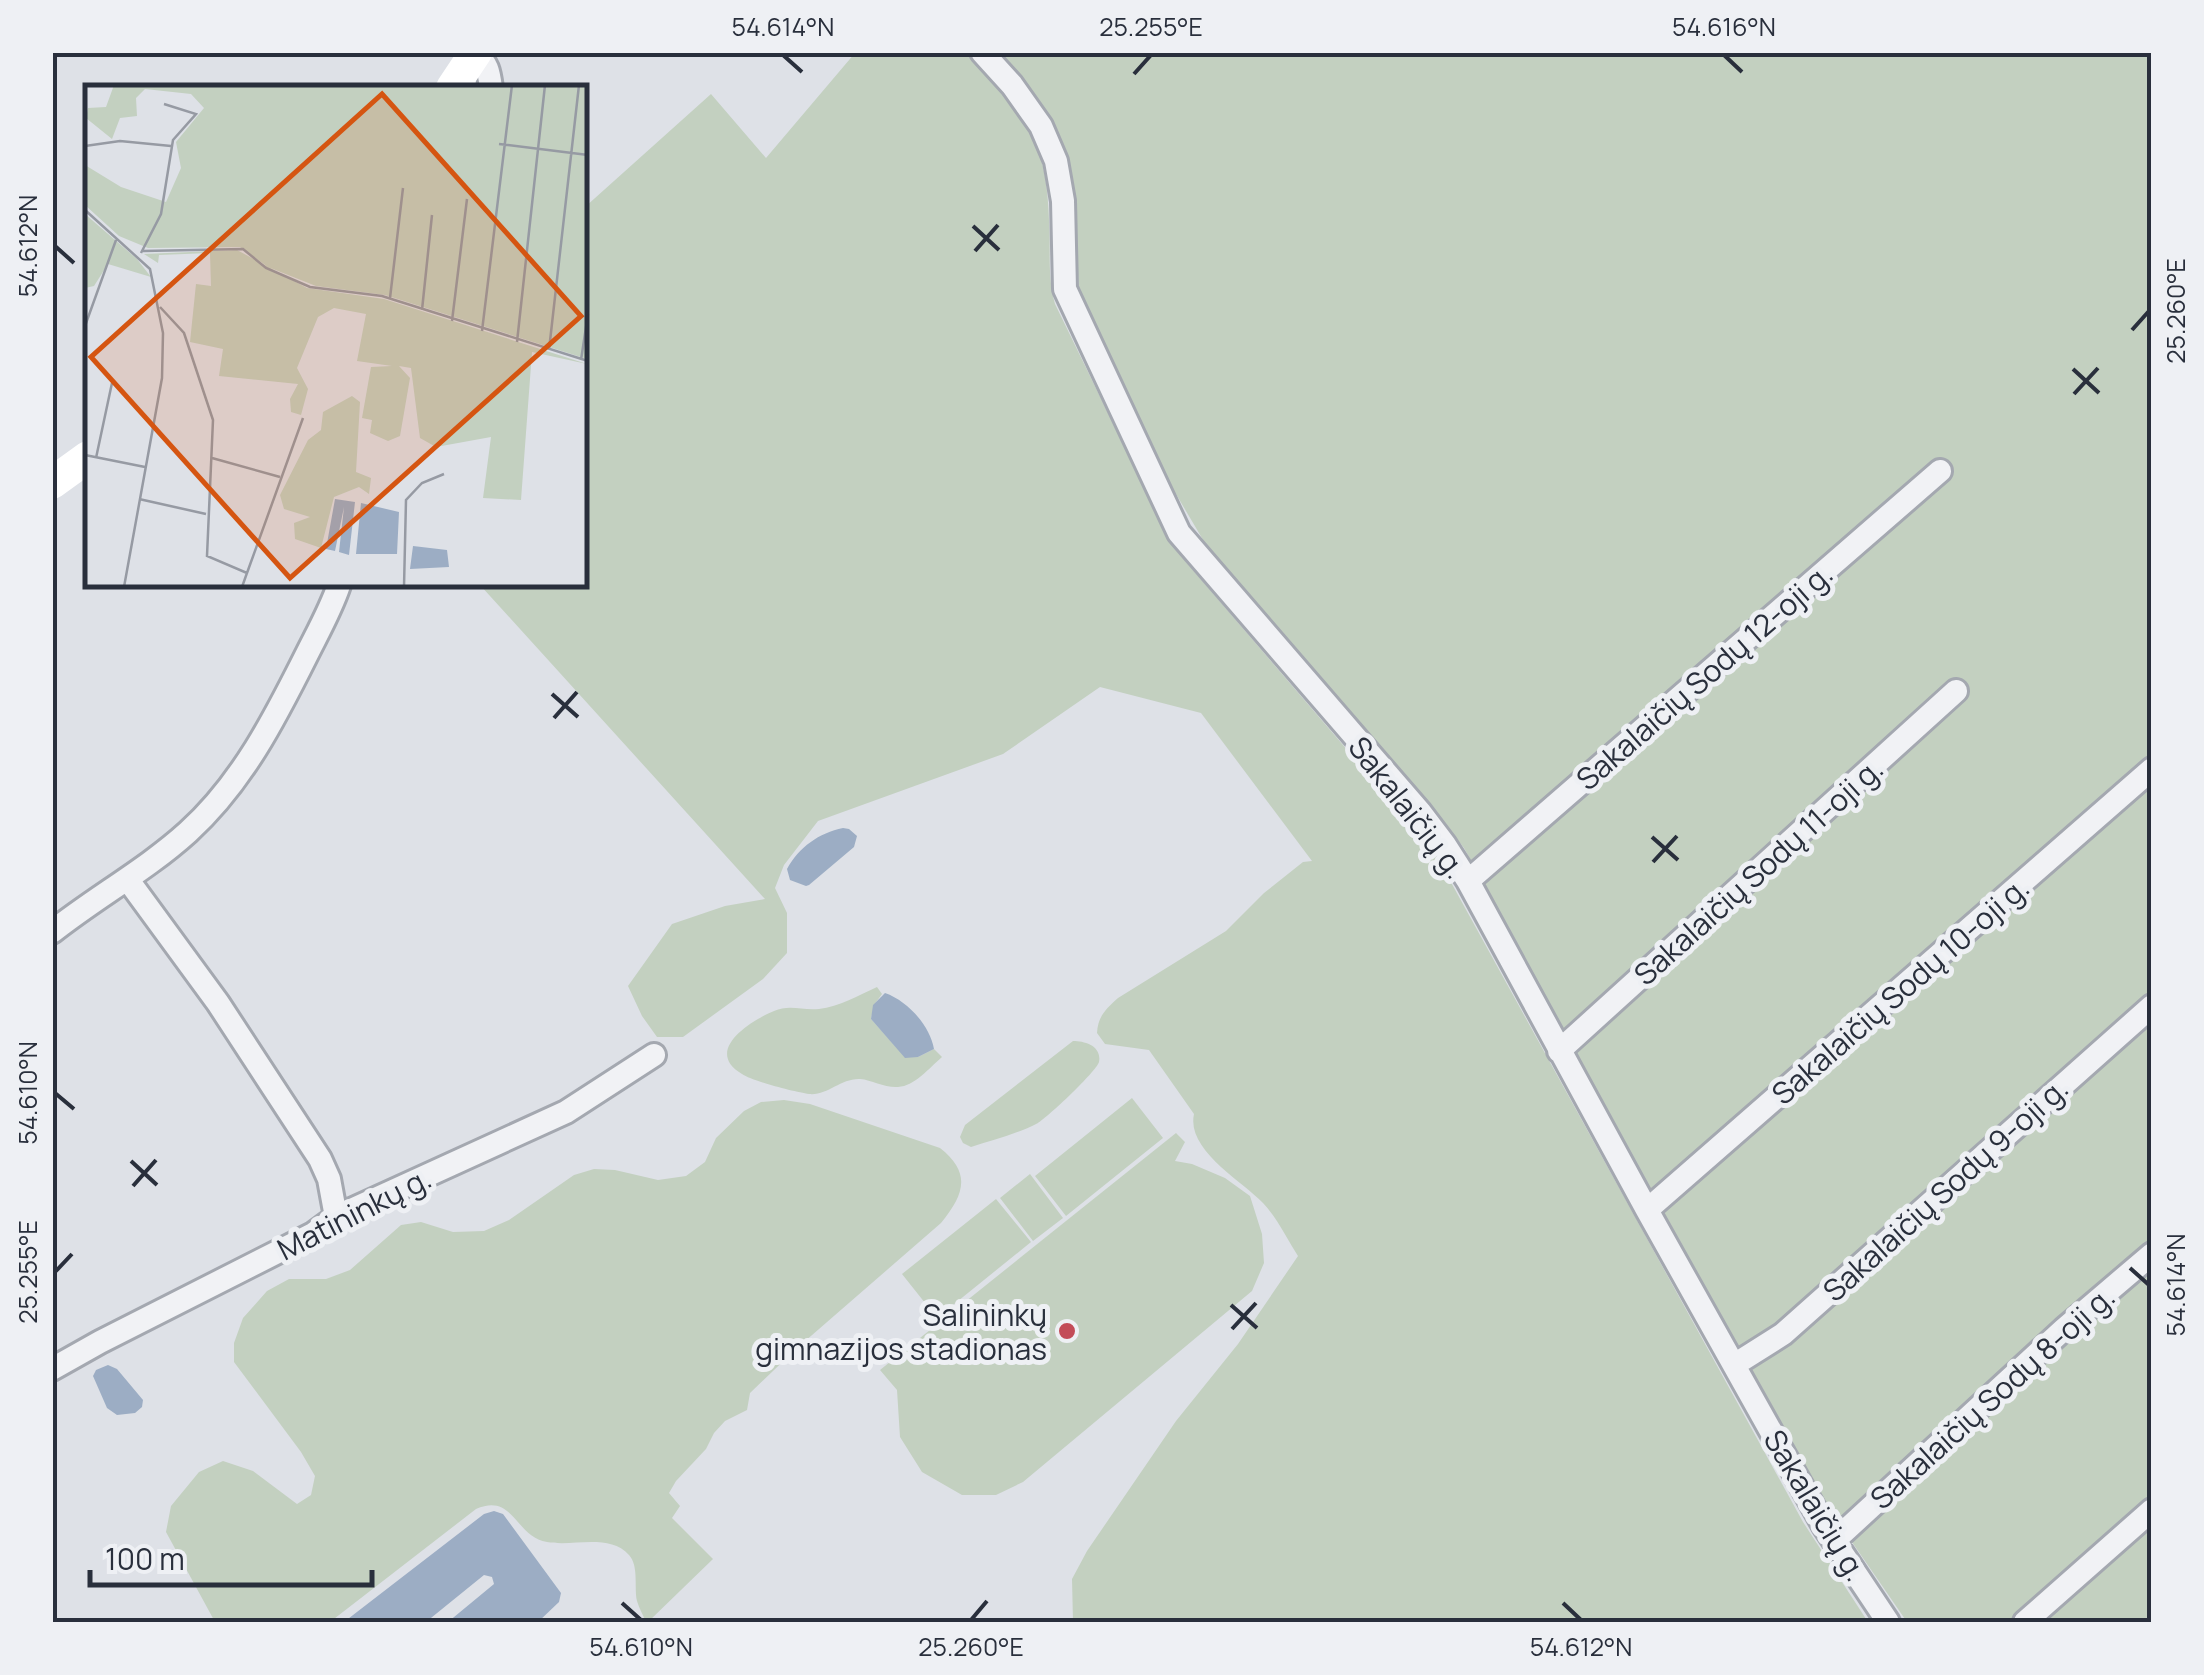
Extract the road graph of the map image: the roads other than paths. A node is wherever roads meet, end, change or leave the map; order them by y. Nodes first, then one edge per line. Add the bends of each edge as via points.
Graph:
1 (982, 52) edge
2 (476, 53) edge
3 (454, 85) edge
4 (491, 85) edge
5 (85, 459) edge
6 (1940, 471) dead end
7 (52, 483) edge
8 (339, 588) edge
9 (1956, 691) dead end
10 (2152, 769) edge
11 (128, 880) junction
12 (1468, 881) junction
13 (52, 932) edge
14 (2152, 1006) edge
15 (1559, 1051) junction
16 (654, 1055) dead end
17 (1646, 1210) junction
18 (336, 1216) junction
19 (2152, 1254) edge
20 (1734, 1365) junction
21 (52, 1370) edge
22 (2152, 1510) edge
23 (1834, 1541) junction
24 (1888, 1622) edge
25 (2026, 1622) edge

1 - 12 street, Sakalaičių g. via 1041,126 1056,160 1064,289 1179,533 1420,812
2 - 3 main road
2 - 4 street
5 - 7 main road
6 - 12 street, Sakalaičių Sodų 12-oji g.
8 - 11 street via 270,727 235,780 189,831
9 - 15 street, Sakalaičių Sodų 11-oji g.
10 - 17 street, Sakalaičių Sodų 10-oji g.
11 - 13 street
11 - 18 street via 320,1159
12 - 15 street, Sakalaičių g.
14 - 20 street, Sakalaičių Sodų 9-oji g. via 1783,1334
15 - 17 street, Sakalaičių g.
16 - 18 street, Matininkų g. via 566,1112
17 - 20 street, Sakalaičių g.
18 - 21 street, Matininkų g.
19 - 23 street, Sakalaičių Sodų 8-oji g.
20 - 23 street, Sakalaičių g.
22 - 25 street
23 - 24 street, Sakalaičių g.

